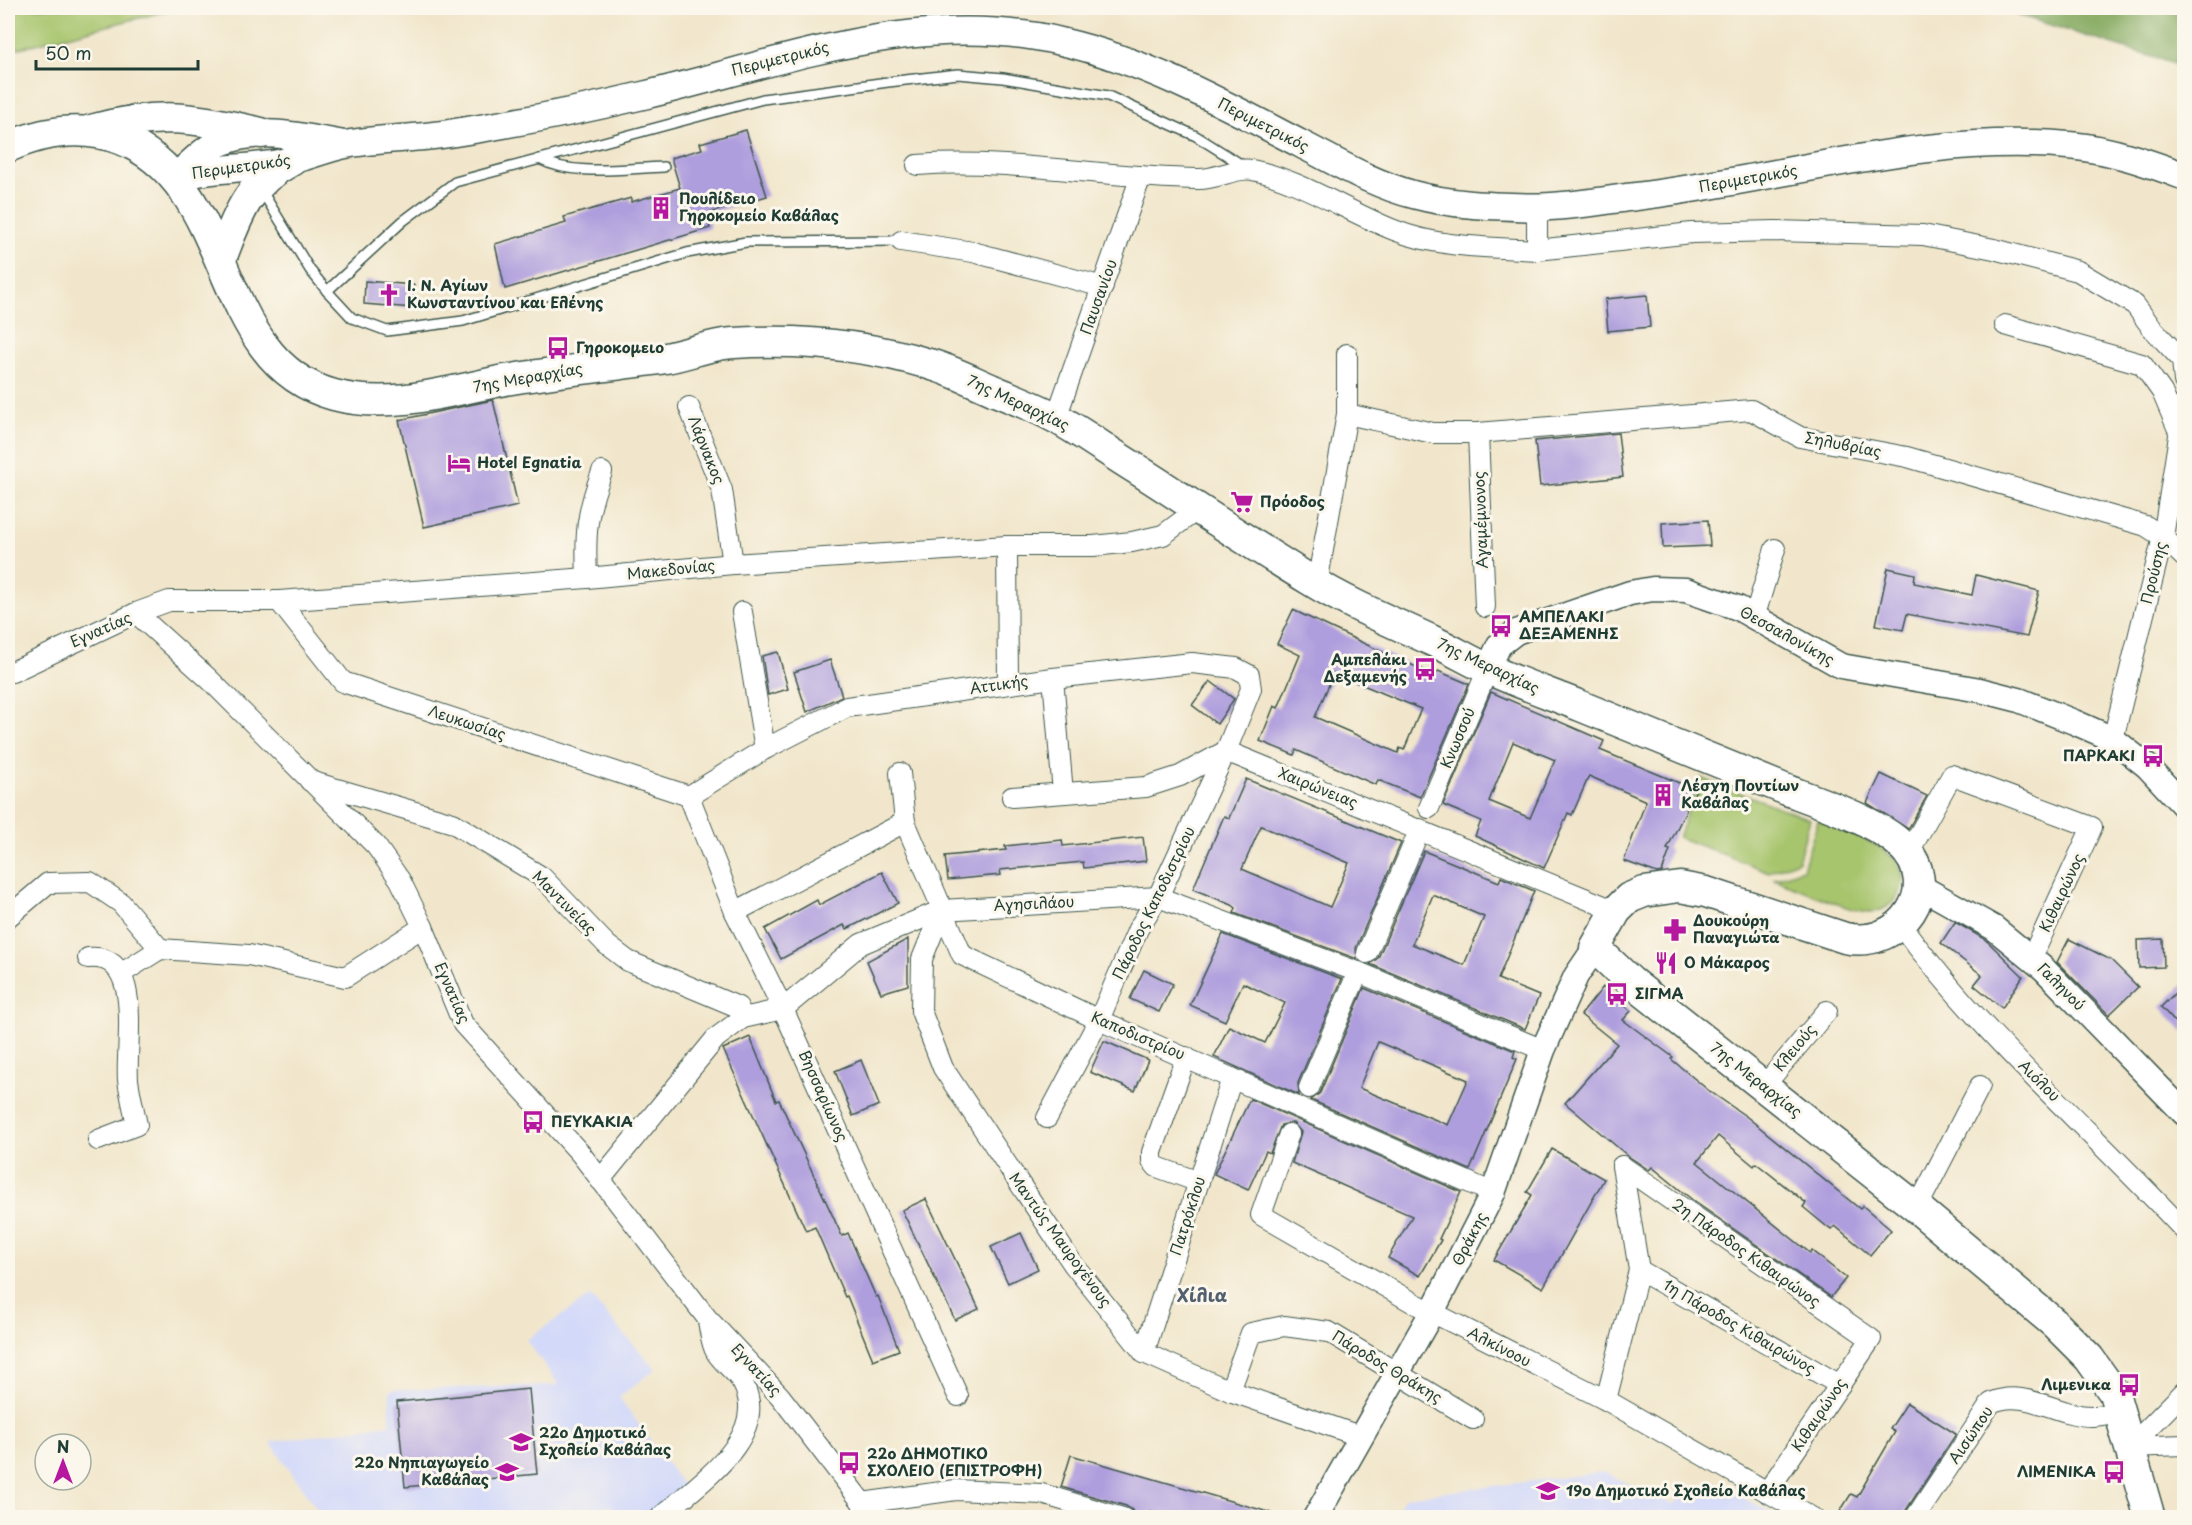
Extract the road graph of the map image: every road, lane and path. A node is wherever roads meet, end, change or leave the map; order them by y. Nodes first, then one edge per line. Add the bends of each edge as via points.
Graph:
1 (86, 131) junction
2 (261, 133) junction
3 (345, 145) junction
4 (8, 147) edge
5 (539, 159) junction
6 (291, 162) junction
7 (917, 165) dead end
8 (664, 167) dead end
9 (1250, 169) junction
10 (1142, 176) junction
11 (2184, 176) edge
12 (175, 177) junction
13 (257, 184) junction
14 (1537, 208) junction
15 (901, 241) joint
16 (1538, 249) junction
17 (220, 259) junction
18 (1103, 287) junction
19 (327, 291) junction
20 (2006, 325) dead end
21 (1347, 354) dead end
22 (2184, 381) edge
23 (2184, 404) edge
24 (688, 408) dead end
25 (1347, 414) junction
26 (1056, 418) junction
27 (1478, 433) junction
28 (2180, 434) junction
29 (602, 472) dead end
30 (1198, 509) junction
31 (2163, 537) junction
32 (1007, 546) junction
33 (1775, 549) dead end
34 (2184, 557) edge
35 (733, 564) junction
36 (587, 578) junction
37 (1317, 584) junction
38 (279, 601) junction
39 (1485, 607) dead end
40 (742, 612) dead end
41 (136, 613) junction
42 (1754, 618) junction
43 (1488, 669) junction
44 (12, 672) dead end
45 (1053, 678) junction
46 (1008, 684) junction
47 (2113, 739) junction
48 (765, 749) junction
49 (1226, 751) junction
50 (900, 773) dead end
51 (308, 780) junction
52 (1063, 794) junction
53 (689, 796) junction
54 (1012, 797) dead end
55 (2184, 806) edge
56 (1429, 808) dead end
57 (905, 822) junction
58 (1420, 829) junction
59 (1909, 852) junction
60 (1919, 886) junction
61 (1158, 897) junction
62 (942, 910) junction
63 (1616, 911) junction
64 (735, 912) junction
65 (8, 917) edge
66 (1901, 925) junction
67 (423, 927) junction
68 (1595, 948) junction
69 (160, 949) junction
70 (1367, 953) dead end
71 (88, 958) dead end
72 (2031, 959) junction
73 (1358, 972) junction
74 (122, 973) junction
75 (783, 1009) junction
76 (1827, 1011) dead end
77 (743, 1018) junction
78 (1099, 1020) junction
79 (1543, 1050) junction
80 (1186, 1057) junction
81 (1232, 1078) junction
82 (1764, 1086) junction
83 (1980, 1086) dead end
84 (1309, 1088) dead end
85 (2184, 1113) edge
86 (1047, 1118) dead end
87 (1289, 1134) dead end
88 (98, 1140) dead end
89 (600, 1180) junction
90 (1199, 1182) junction
91 (1493, 1193) junction
92 (1917, 1208) junction
93 (2184, 1230) edge
94 (1639, 1270) junction
95 (1432, 1312) junction
96 (707, 1318) junction
97 (1871, 1339) joint
98 (1144, 1353) junction
99 (1398, 1373) junction
100 (1840, 1385) junction
101 (1230, 1391) junction
102 (2184, 1392) edge
103 (958, 1396) dead end
104 (1606, 1400) junction
105 (2121, 1412) junction
106 (1473, 1419) dead end
107 (1362, 1437) junction
108 (2184, 1445) edge
109 (2130, 1447) junction
110 (1767, 1492) junction
111 (868, 1510) edge
112 (660, 1518) edge
113 (1123, 1518) edge
114 (1315, 1518) edge
115 (1813, 1518) edge
116 (1915, 1518) edge
117 (2150, 1518) edge

1 - 2 main road via 148,117 177,116
1 - 4 main road, 7ης Μεραρχίας via 30,137
1 - 12 main road, 7ης Μεραρχίας via 129,143 149,154
2 - 3 main road, Περιμετρικός
2 - 12 main road, Περιμετρικός via 220,142
3 - 6 main road, Περιμετρικός
3 - 14 main road, Περιμετρικός via 449,134 644,95 794,54 906,32 1004,31 1112,54 1180,82 1369,179 1414,195 1462,204
5 - 8 lane via 554,167 574,169
5 - 9 lane via 763,99 958,74 1108,96 1196,136
5 - 19 lane via 455,182 403,221
6 - 12 main road, Περιμετρικός via 220,168
6 - 13 main road
7 - 10 street via 963,162
9 - 10 street via 1201,180
9 - 16 street via 1286,181 1396,231 1451,243
10 - 18 street, Παυσανίου
11 - 14 main road, Περιμετρικός via 2144,161 2079,147 1997,142 1897,151 1670,192
12 - 17 main road, 7ης Μεραρχίας via 204,221
13 - 17 main road
13 - 19 lane
14 - 16 street
15 - 18 street via 973,252
15 - 19 lane via 747,242 687,253 463,321 387,331 352,318
16 - 22 street via 1692,233 1775,231 1923,235 1994,249 2078,271 2135,305 2182,360
17 - 26 main road, 7ης Μεραρχίας via 252,329 279,366 297,380 339,397 405,399 561,371 670,357 729,343 833,344 936,365
18 - 26 street, Παυσανίου
20 - 28 street via 2142,364 2162,392
21 - 25 street
23 - 28 street, Προύσης
24 - 35 street, Λάρνακος via 722,490
25 - 27 street, Σηλυβρίας via 1433,433
25 - 37 street
26 - 30 main road, 7ης Μεραρχίας
27 - 31 street, Σηλυβρίας via 1751,410 1800,437 1907,457 2146,526
27 - 39 street, Αγαμέμνονος
28 - 31 street, Προύσης
29 - 36 street via 591,499 585,531
30 - 32 street, Μακεδονίας via 1163,535 1132,542
30 - 37 main road, 7ης Μεραρχίας
31 - 34 street, Σηλυβρίας
31 - 47 street, Προύσης
32 - 35 street, Μακεδονίας
32 - 46 street
33 - 42 street
35 - 36 street, Μακεδονίας
36 - 38 street, Μακεδονίας
37 - 43 main road, 7ης Μεραρχίας
38 - 41 street, Μακεδονίας via 169,601
38 - 53 street, Λευκωσίας via 343,682
40 - 48 street
41 - 44 street, Εγνατίας
41 - 51 street, Εγνατίας
42 - 43 street, Θεσσαλονίκης via 1701,594 1653,589 1630,593 1516,632 1499,645
42 - 47 street, Θεσσαλονίκης via 1840,666 2009,697
43 - 56 street, Κνωσσού
43 - 59 main road, 7ης Μεραρχίας via 1819,802 1886,832
45 - 46 street, Αττικής
45 - 49 street, Αττικής via 1192,663 1243,670 1249,675 1251,689
45 - 52 street
46 - 48 street, Αττικής via 847,707
47 - 55 street, Θεσσαλονίκης via 2148,767
48 - 53 street, Αττικής
49 - 52 street via 1180,776 1146,787
49 - 58 street, Χαιρώνειας
49 - 61 street, Πάροδος Καποδιστρίου
50 - 57 street, Καποδιστρίου
51 - 67 street, Εγνατίας via 376,846 400,880
51 - 77 street, Μαντινείας via 453,823 542,877 607,945 628,961 738,1007
52 - 54 street
53 - 64 street, Βησσαρίωνος
57 - 62 street, Καποδιστρίου
57 - 64 street
58 - 63 street, Χαιρώνειας
58 - 70 street
59 - 60 main road
59 - 72 street, Κιθαιρώνος via 1952,775 2092,827
60 - 66 main road via 1915,904
60 - 72 street, Γαληνού via 1994,928
61 - 62 street, Αγησιλάου
61 - 73 street, Αγησιλάου
61 - 78 street, Πάροδος Καποδιστρίου via 1138,929
62 - 75 street, Αγησιλάου via 861,944
62 - 78 street, Καποδιστρίου via 962,955
62 - 98 street, Μαντώς Μαυρογένους via 922,959 921,1011 943,1068 1073,1264
63 - 66 main road via 1629,898 1644,892 1680,887 1859,941 1876,939
63 - 68 main road
64 - 75 street, Βησσαρίωνος
65 - 69 street via 48,883 90,882 121,903
66 - 93 street, Αιόλου via 1929,964 2004,1045
67 - 69 street via 345,977 249,955
67 - 89 street, Εγνατίας via 463,1024
68 - 79 street, Θράκης via 1576,976
68 - 82 main road, 7ης Μεραρχίας via 1630,981
69 - 74 street
71 - 74 street via 102,956
72 - 85 street, Γαληνού
73 - 79 street, Αγησιλάου
73 - 84 street
74 - 88 street via 128,1007 128,1079 137,1125
75 - 77 street, Αγησιλάου
75 - 103 street, Βησσαρίωνος
76 - 82 street, Κλειούς
77 - 89 street, Αγησιλάου via 716,1038
78 - 80 street, Καποδιστρίου
78 - 86 street, Πάροδος Καποδιστρίου
79 - 91 street, Θράκης
80 - 81 street, Καποδιστρίου
80 - 90 street via 1152,1161 1157,1167
81 - 90 street, Πατρόκλου
81 - 91 street, Καποδιστρίου
82 - 92 main road, 7ης Μεραρχίας
83 - 92 street
87 - 95 street, Αλκίνοου via 1261,1215
89 - 96 street, Εγνατίας
90 - 98 street, Πατρόκλου
91 - 95 street, Θράκης
92 - 105 main road, 7ης Μεραρχίας via 2054,1323 2102,1375
94 - 97 street, 2η Πάροδος Κιθαιρώνος via 1622,1166
94 - 100 street, 1η Πάροδος Κιθαιρώνος
94 - 104 street
95 - 99 street, Θράκης
95 - 104 street, Αλκίνοου
96 - 111 street, Εγνατίας via 780,1396
96 - 112 street via 715,1352 744,1384 749,1410 745,1435 733,1452
97 - 100 street, Κιθαιρώνος
98 - 101 street, Μαντώς Μαυρογένους
99 - 101 street, Πάροδος Θράκης via 1329,1332 1284,1326 1251,1333
99 - 106 street, Πάροδος Θράκης
99 - 107 street, Θράκης
100 - 110 street, Κιθαιρώνος
101 - 107 street, Μαντώς Μαυρογένους
102 - 109 street
104 - 110 street, Αλκίνοου
105 - 109 main road, 7ης Μεραρχίας
105 - 116 street, Αισώπου via 2091,1417 2016,1398 1991,1403
107 - 114 street, Θράκης
108 - 109 street
109 - 117 main road, 7ης Μεραρχίας
110 - 115 street, Αλκίνοου
111 - 113 street via 956,1490 1042,1494

